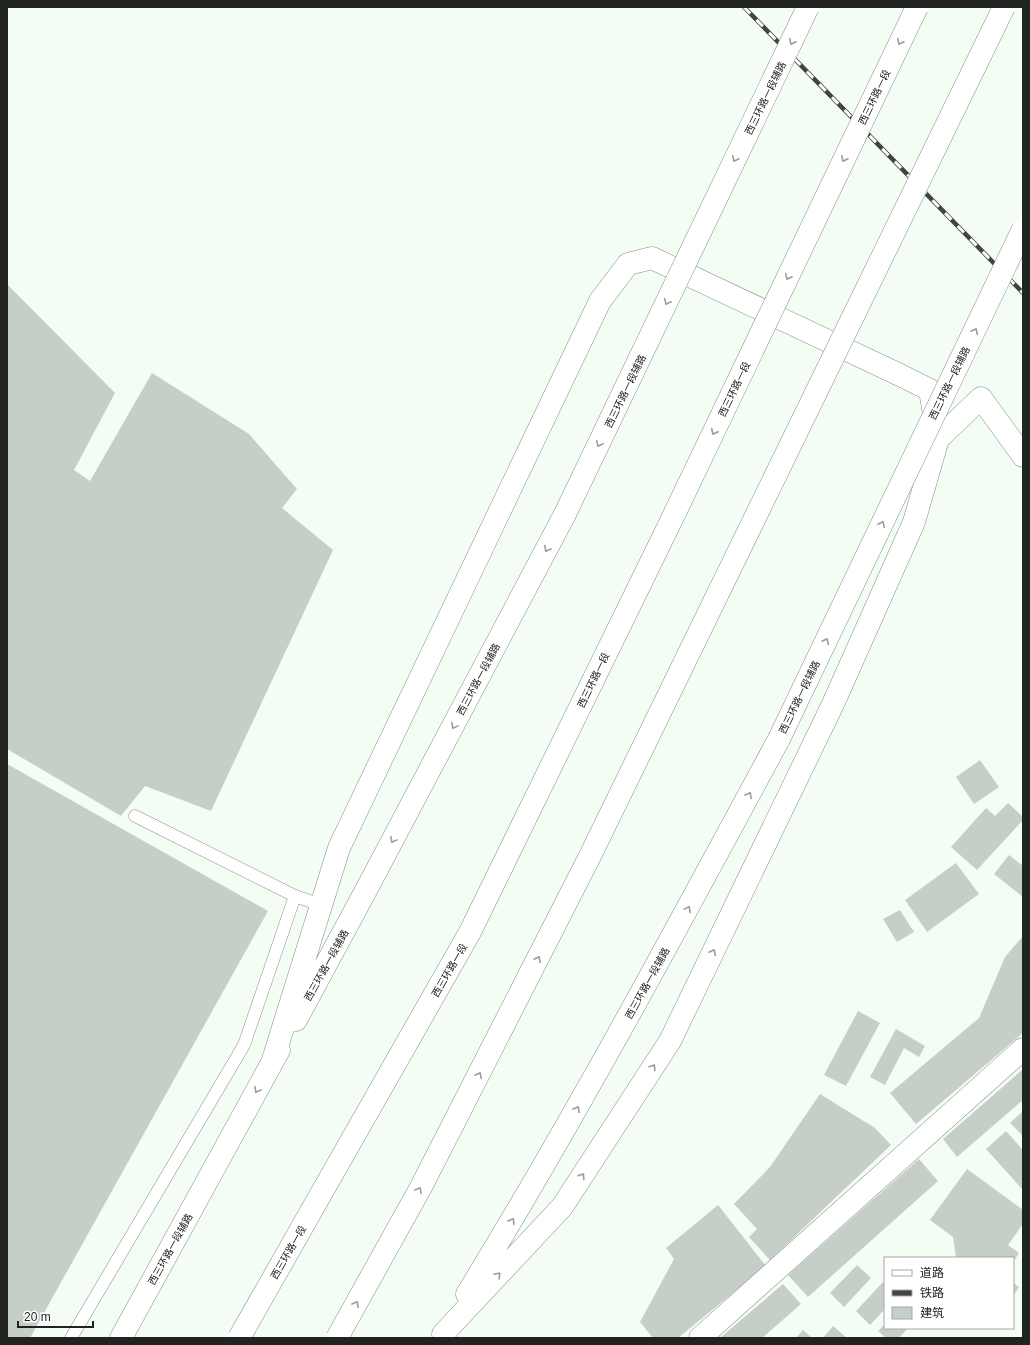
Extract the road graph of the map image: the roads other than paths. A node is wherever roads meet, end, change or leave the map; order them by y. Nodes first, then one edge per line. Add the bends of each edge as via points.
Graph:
1 (808, 7) edge
2 (917, 7) edge
3 (1004, 7) edge
4 (1023, 229) edge
5 (938, 439) junction
6 (1023, 456) edge
7 (135, 816) dead end
8 (295, 896) junction
9 (321, 905) junction
10 (1023, 1049) edge
11 (272, 1063) junction
12 (442, 1336) edge
13 (70, 1338) edge
14 (121, 1338) edge
15 (239, 1338) edge
16 (337, 1338) edge
17 (700, 1338) edge

1 -> 11 main road, 西三环路一段辅路, bridge via 565,514
2 -> 15 main road, 西三环路一段, bridge via 671,521 470,932
16 -> 3 main road, bridge via 421,1187 590,856
12 -> 4 main road, 西三环路一段辅路, bridge via 530,1192 642,993 779,739
5 - 6 main road via 981,398
5 - 9 main road via 930,390 652,258 628,264 600,301 340,848
12 -> 5 main road via 562,1207 670,1041 840,690 914,522
7 - 8 lane
8 - 9 lane
8 - 13 lane via 244,1045
9 - 11 main road
10 - 17 main road
11 -> 14 main road, 西三环路一段辅路

